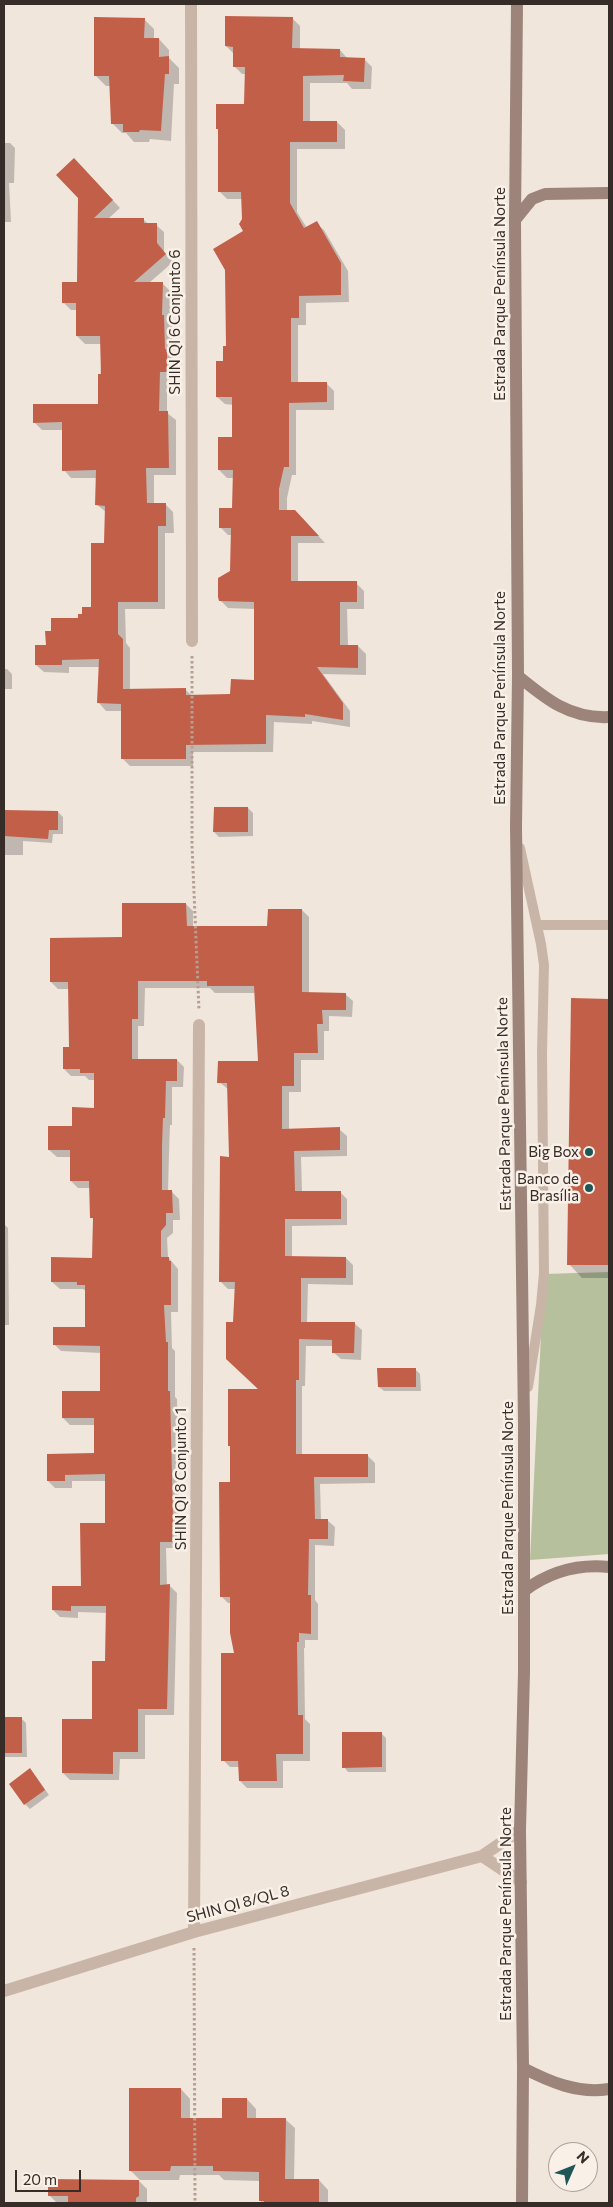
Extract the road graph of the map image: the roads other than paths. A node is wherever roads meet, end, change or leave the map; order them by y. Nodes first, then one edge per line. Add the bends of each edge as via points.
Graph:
1 (191, 4) edge
2 (517, 4) edge
3 (609, 192) edge
4 (515, 220) junction
5 (192, 641) road end
6 (518, 676) junction
7 (609, 717) edge
8 (516, 828) junction
9 (537, 925) junction
10 (609, 925) edge
11 (199, 1025) road end
12 (524, 1424) junction
13 (609, 1567) edge
14 (524, 1591) junction
15 (520, 1830) junction
16 (482, 1856) junction
17 (521, 1882) junction
18 (194, 1932) junction
19 (4, 1991) edge
20 (523, 2068) junction
21 (609, 2089) edge
22 (522, 2203) edge

1 - 5 street, SHIN QI 6 Conjunto 6
2 - 4 main road, Estrada Parque Península Norte
3 - 4 main road via 545,194 532,199
4 - 6 main road, Estrada Parque Península Norte
6 - 7 main road via 549,701 567,710
6 - 8 main road, Estrada Parque Península Norte
8 - 9 lane
8 - 12 main road, Estrada Parque Península Norte
9 - 10 lane
9 - 12 lane via 544,965 544,1273
11 - 18 street, SHIN QI 8 Conjunto 1
12 - 14 main road, Estrada Parque Península Norte
13 - 14 main road via 552,1573
14 - 15 main road, Estrada Parque Península Norte
15 - 16 street, SHIN QI 8/QL 8
15 - 17 main road, Estrada Parque Península Norte
16 - 17 street
16 - 18 street, SHIN QI 8/QL 8
17 - 20 main road, Estrada Parque Península Norte
18 - 19 street, SHIN QI 8/QL 8
20 - 21 main road via 547,2081 571,2088
20 - 22 main road, Estrada Parque Península Norte

